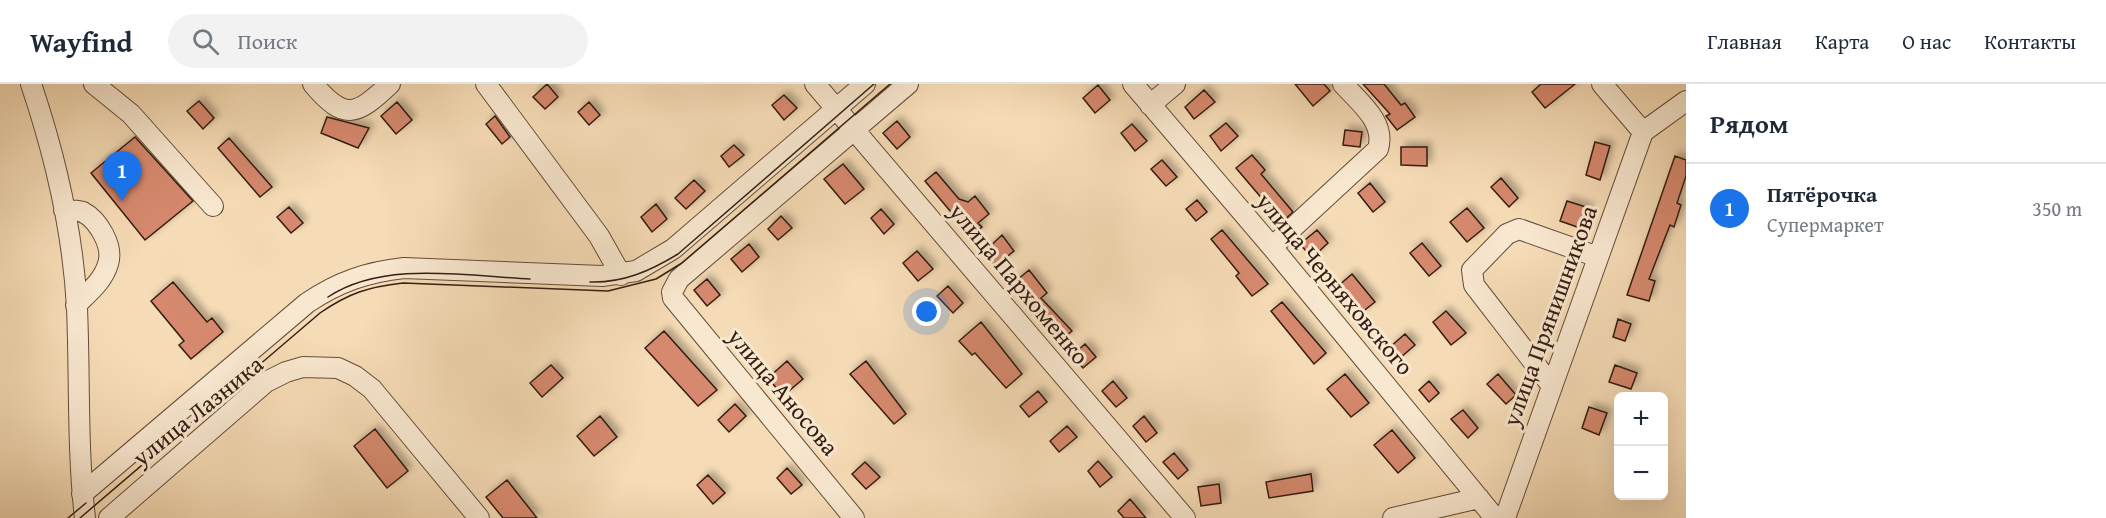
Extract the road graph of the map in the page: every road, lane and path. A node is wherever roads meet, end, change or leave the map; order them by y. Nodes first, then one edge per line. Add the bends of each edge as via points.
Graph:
1 (31, 84) edge
2 (94, 84) edge
3 (313, 84) edge
4 (390, 84) edge
5 (486, 84) edge
6 (815, 84) edge
7 (865, 84) edge
8 (908, 84) edge
9 (1133, 84) edge
10 (1175, 84) edge
11 (1343, 84) edge
12 (1602, 84) edge
13 (1686, 101) edge
14 (1150, 105) junction
15 (836, 109) junction
16 (855, 130) junction
17 (1643, 132) junction
18 (213, 206) dead end
19 (64, 210) junction
20 (1272, 247) junction
21 (1598, 257) junction
22 (621, 275) junction
23 (76, 304) junction
24 (1552, 386) junction
25 (82, 494) junction
26 (1479, 498) junction
27 (85, 518) edge
28 (109, 518) edge
29 (479, 518) edge
30 (854, 518) edge
31 (1185, 518) edge
32 (1393, 518) edge
33 (1495, 518) edge
34 (1505, 518) edge

1 - 19 street via 48,134
2 - 18 street via 131,114
3 - 4 street via 333,105 354,110 366,106
5 - 22 street via 599,236
6 - 15 street, улица Пархоменко
7 - 15 street
8 - 16 street
9 - 14 street, улица Черняховского
10 - 14 street
11 - 20 street via 1376,122 1381,136 1378,149
12 - 17 street
13 - 17 street
14 - 20 street, улица Черняховского
15 - 16 street, улица Пархоменко
15 - 22 street via 673,249 644,267
16 - 30 street, улица Аносова via 679,279 672,292
16 - 31 street, улица Пархоменко
17 - 21 street, улица Прянишникова
19 - 23 street
19 - 23 street via 80,211 92,218 105,236 110,262 100,282
20 - 26 street, улица Черняховского
21 - 24 street, улица Прянишникова
21 - 24 street via 1519,230 1507,234 1472,270 1474,285
22 - 25 street via 404,268 353,277 308,303
23 - 25 street
24 - 34 street, улица Прянишникова
25 - 27 street
26 - 32 street
26 - 33 street, улица Черняховского
28 - 29 street, улица Лазника via 266,382 303,367 323,366 338,368 372,389

